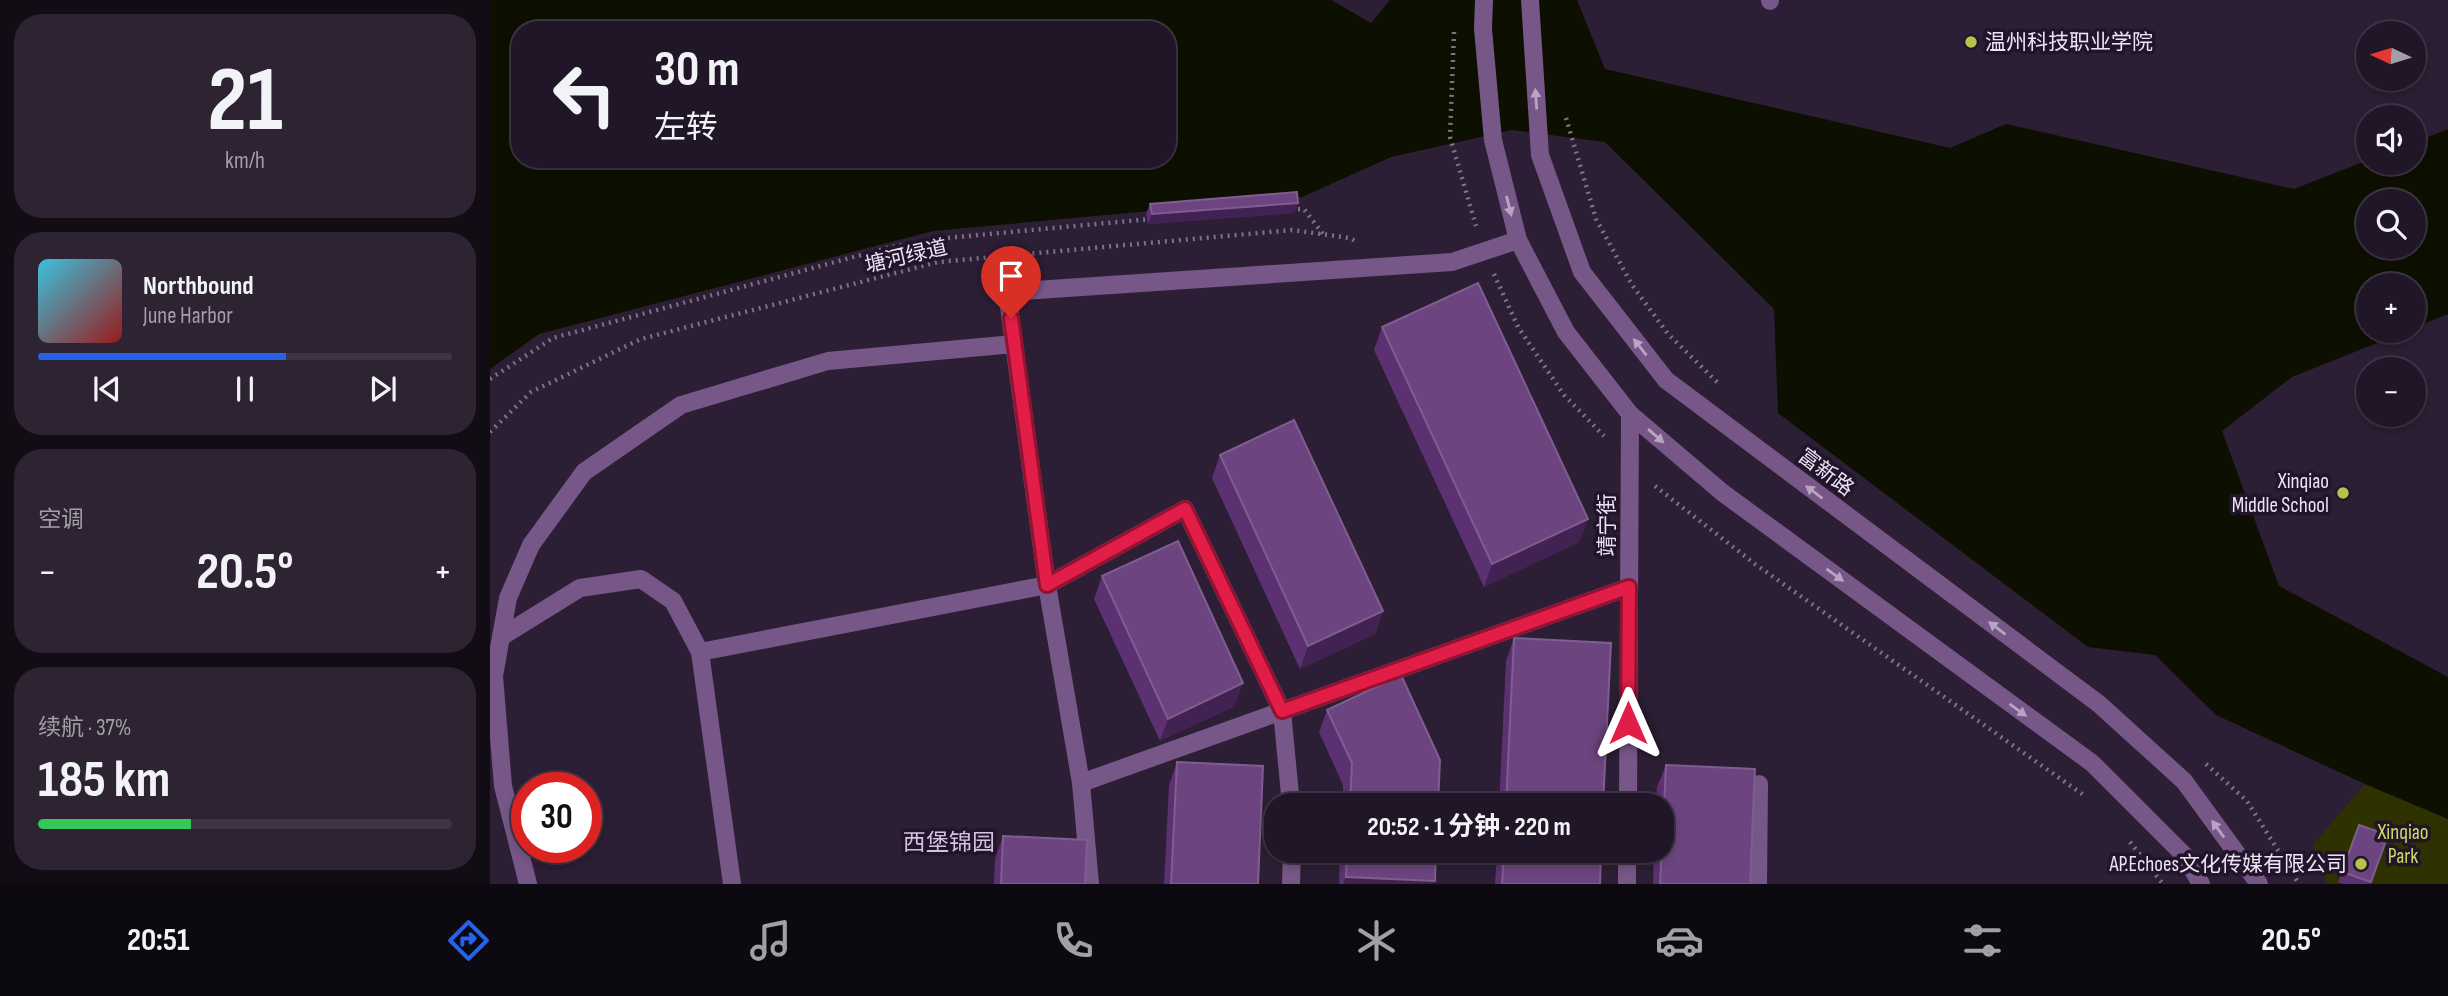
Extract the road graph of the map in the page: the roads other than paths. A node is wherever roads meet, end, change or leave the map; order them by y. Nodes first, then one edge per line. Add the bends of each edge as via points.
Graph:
1 (1484, 0) edge
2 (1530, 0) edge
3 (1518, 240) junction
4 (1014, 344) junction
5 (1630, 414) junction
6 (1047, 585) junction
7 (1629, 587) junction
8 (501, 637) junction
9 (700, 652) junction
10 (1282, 711) junction
11 (1081, 783) junction
12 (1759, 784) dead end
13 (1290, 793) edge
14 (1628, 793) edge
15 (1291, 863) edge
16 (1627, 863) edge
17 (528, 884) edge
18 (732, 884) edge
19 (1090, 884) edge
20 (1290, 884) edge
21 (1627, 884) edge
22 (1758, 884) edge
23 (2201, 884) edge
24 (2259, 884) edge

1 -> 3 street via 1493,140
24 -> 2 street, 富新路 via 2184,781 2099,704 1666,380 1582,272 1540,155
3 - 4 street via 1452,262 1007,292
3 - 5 street via 1566,332
4 - 6 street
4 - 8 street via 828,361 681,405 584,472 531,545 508,598
5 - 7 street, 靖宁街
5 -> 23 street via 1723,493 2092,763 2185,856
6 - 9 street
6 - 10 street via 1185,509
6 - 11 street
7 - 10 street
7 - 14 street, 靖宁街
8 - 9 street via 580,588 641,579 673,601
8 - 17 street via 494,676 503,786
9 - 18 street
10 - 11 street
10 - 13 street
11 - 19 street
12 - 22 street
15 - 20 street
16 - 21 street

